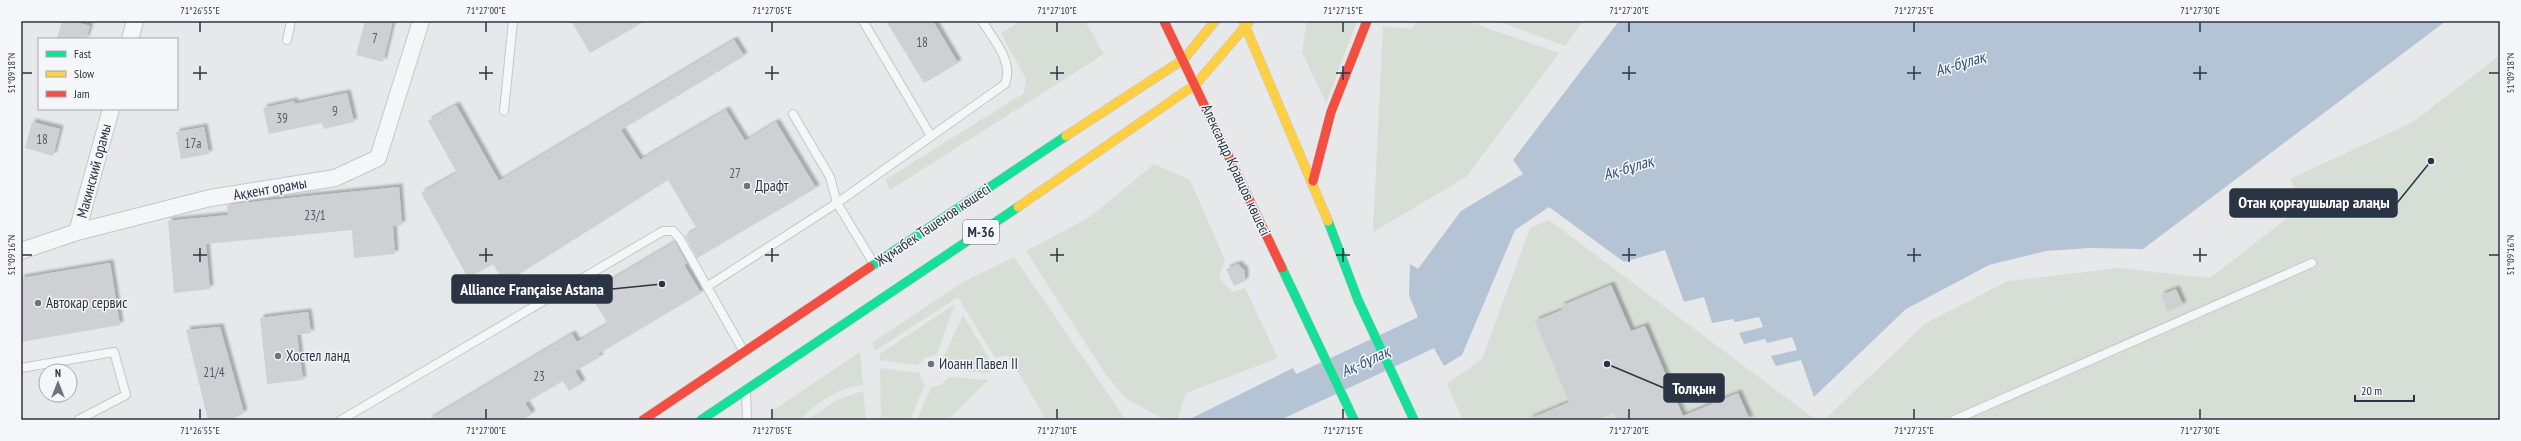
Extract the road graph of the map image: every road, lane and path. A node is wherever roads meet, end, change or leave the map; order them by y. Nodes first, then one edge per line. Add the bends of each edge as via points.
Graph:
1 (135, 21) edge
2 (291, 21) edge
3 (421, 21) edge
4 (513, 21) edge
5 (863, 21) edge
6 (982, 21) edge
7 (1164, 21) edge
8 (1215, 21) edge
9 (1367, 21) edge
10 (1246, 22) edge
11 (130, 38) edge
12 (287, 40) dead end
13 (1184, 59) junction
14 (1196, 84) junction
15 (111, 110) edge
16 (504, 110) dead end
17 (793, 114) dead end
18 (931, 136) junction
19 (1313, 182) junction
20 (836, 203) junction
21 (77, 232) junction
22 (21, 251) edge
23 (2312, 263) dead end
24 (874, 264) junction
25 (708, 286) junction
26 (745, 354) junction
27 (21, 368) edge
28 (746, 390) junction
29 (78, 420) edge
30 (341, 420) edge
31 (643, 420) edge
32 (701, 420) edge
33 (746, 420) edge
34 (1354, 420) edge
35 (1414, 420) edge
36 (1954, 420) edge

1 - 11 street
2 - 12 lane
3 - 21 street, Ақкент орамы via 378,158 335,178 210,198
4 - 16 lane
5 - 18 lane
6 - 18 lane via 1007,63 1009,74 1005,84
7 - 13 main road, Александр Кравцов көшесі
8 - 13 main road, Жұмабек Тәшенов көшесі / M-36
9 - 19 main road via 1331,112
10 - 14 main road, M-36
10 - 19 main road
13 - 14 main road, Александр Кравцов көшесі
13 - 24 main road, Жұмабек Тәшенов көшесі / M-36
14 - 28 main road, M-36 via 1125,135
14 - 34 main road, Александр Кравцов көшесі
15 - 21 street, Макинский орамы
17 - 20 lane via 830,177
18 - 20 lane
19 - 35 main road via 1358,300
20 - 24 lane
20 - 25 lane
21 - 22 street, Ақкент орамы
23 - 36 lane
24 - 26 main road, Жұмабек Тәшенов көшесі / M-36
25 - 26 lane
25 - 30 lane via 680,239 673,231 663,230
26 - 31 main road, Жұмабек Тәшенов көшесі / M-36
27 - 29 lane via 114,352 126,395
28 - 32 main road, M-36
28 - 33 lane

